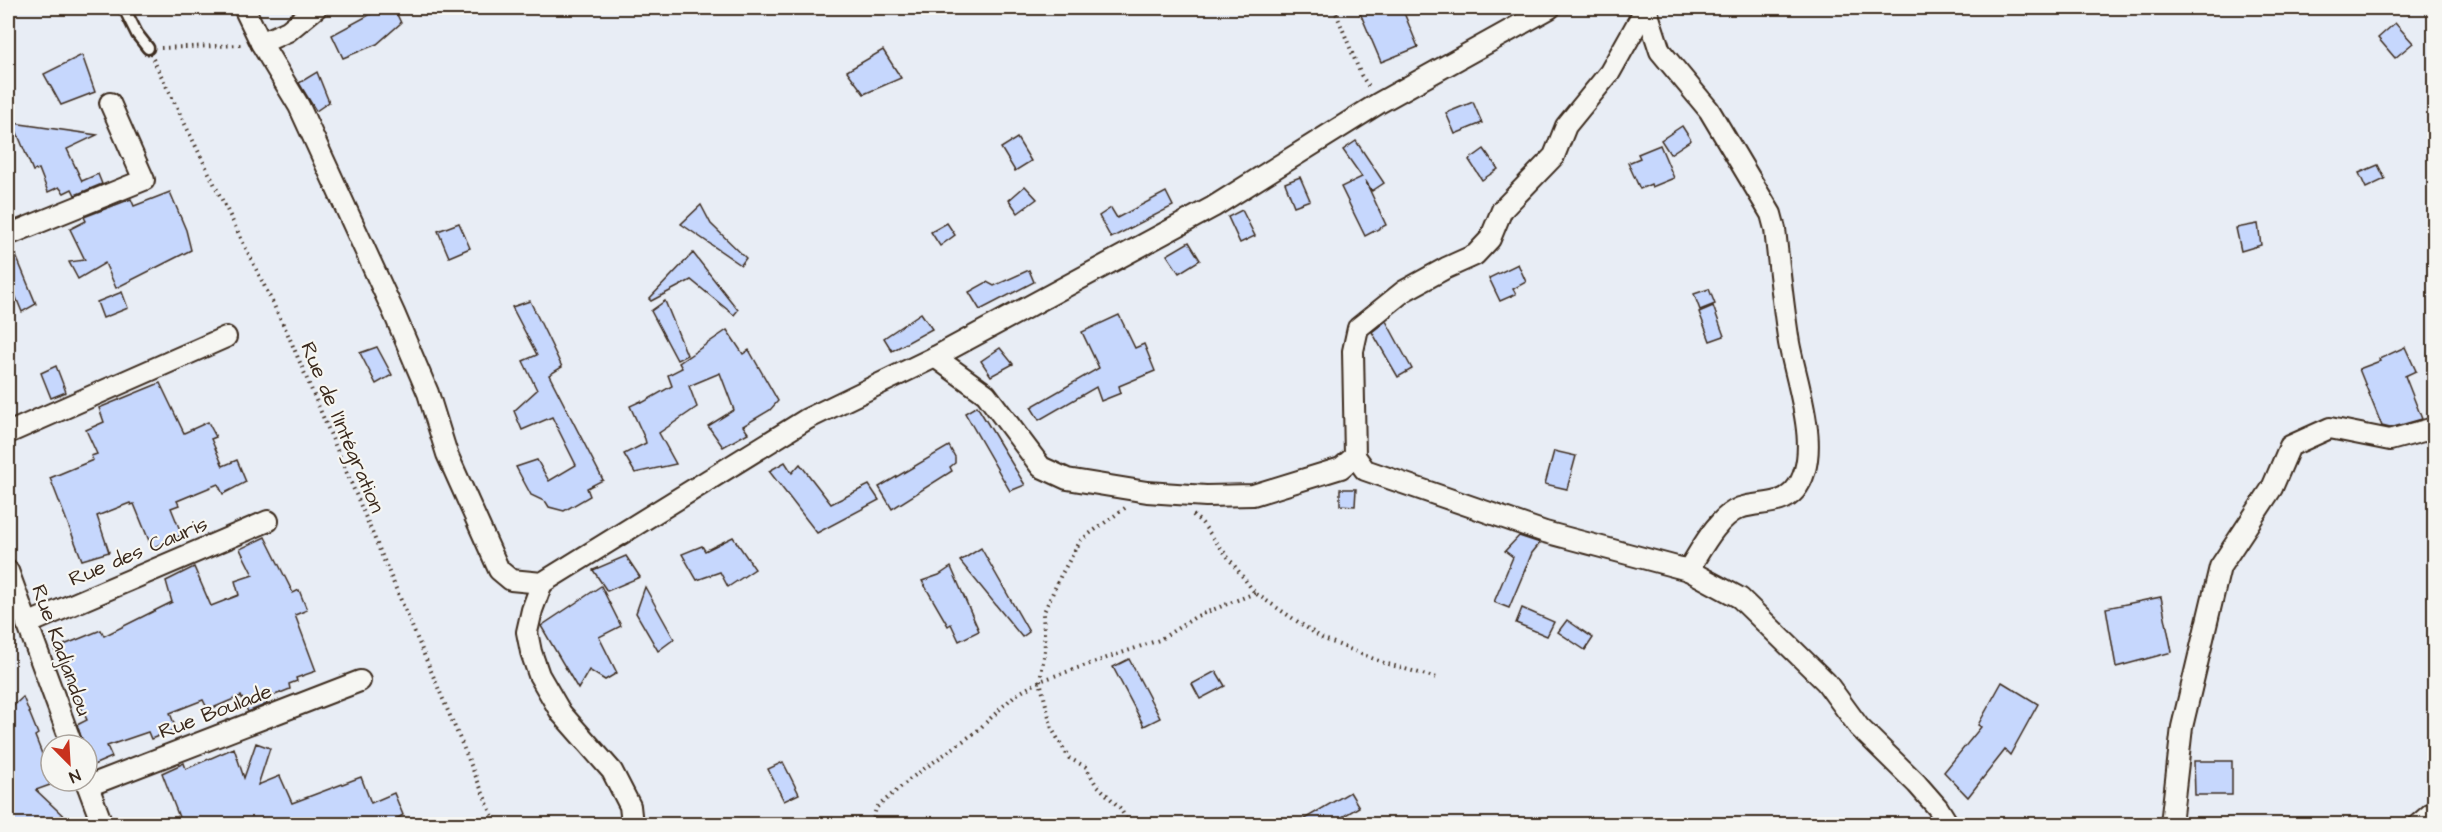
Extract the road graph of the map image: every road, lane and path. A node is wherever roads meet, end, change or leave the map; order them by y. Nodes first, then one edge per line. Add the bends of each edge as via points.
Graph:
1 (124, 8) edge
2 (244, 8) edge
3 (316, 8) edge
4 (1334, 8) edge
5 (1550, 8) edge
6 (1646, 8) edge
7 (261, 43) junction
8 (148, 48) junction
9 (1379, 103) junction
10 (110, 104) dead end
11 (8, 235) edge
12 (225, 337) dead end
13 (935, 357) junction
14 (2434, 428) edge
15 (8, 433) edge
16 (1354, 456) junction
17 (1147, 492) junction
18 (1190, 512) dead end
19 (268, 522) dead end
20 (1688, 570) junction
21 (8, 571) edge
22 (542, 583) junction
23 (1254, 593) junction
24 (27, 624) junction
25 (1437, 678) dead end
26 (360, 681) dead end
27 (1040, 681) junction
28 (68, 733) edge
29 (99, 779) edge
30 (90, 793) edge
31 (2434, 811) edge
32 (102, 825) edge
33 (496, 825) edge
34 (632, 825) edge
35 (872, 825) edge
36 (1129, 825) edge
37 (1948, 825) edge
38 (2171, 825) edge
39 (2419, 825) edge

1 - 8 lane
2 - 7 street
3 - 7 street via 288,31
4 - 9 path via 1361,75
5 - 9 street
6 - 16 street via 1611,72 1566,126 1554,156 1502,210 1490,239 1475,255 1404,291 1358,328 1353,351
6 - 20 street via 1660,51 1709,110 1771,214 1808,435 1806,465 1797,488 1786,499 1741,508 1726,516
7 - 8 path
7 - 22 street via 299,106 389,302 428,393 447,454 499,570 511,580
8 - 33 path, Rue de l'Intégration via 287,332
9 - 13 street via 1213,207
10 - 11 street via 144,180
12 - 15 street
13 - 17 street via 986,394 1041,467 1067,479
13 - 22 street via 807,419
14 - 38 street via 2390,440 2330,428 2290,446 2272,488 2220,567 2182,727
16 - 17 street via 1341,468 1253,495
16 - 20 street via 1365,470 1545,532
17 - 27 path via 1081,540 1060,575 1044,614 1045,650
18 - 23 path
19 - 24 street, Rue des Cauris
20 - 37 street via 1748,605 1826,682 1859,727 1917,784
21 - 24 street, Rue Kadjandou
22 - 34 street via 527,632 539,675 561,713 612,771 630,806
23 - 25 path via 1322,638 1384,663
23 - 27 path via 1197,616 1159,640
24 - 28 street, Rue Kadjandou
26 - 29 street, Rue Boulade
27 - 35 path via 1014,696 977,731 909,779 876,808
27 - 36 path via 1052,729 1069,758 1086,767
30 - 32 street
31 - 39 street

